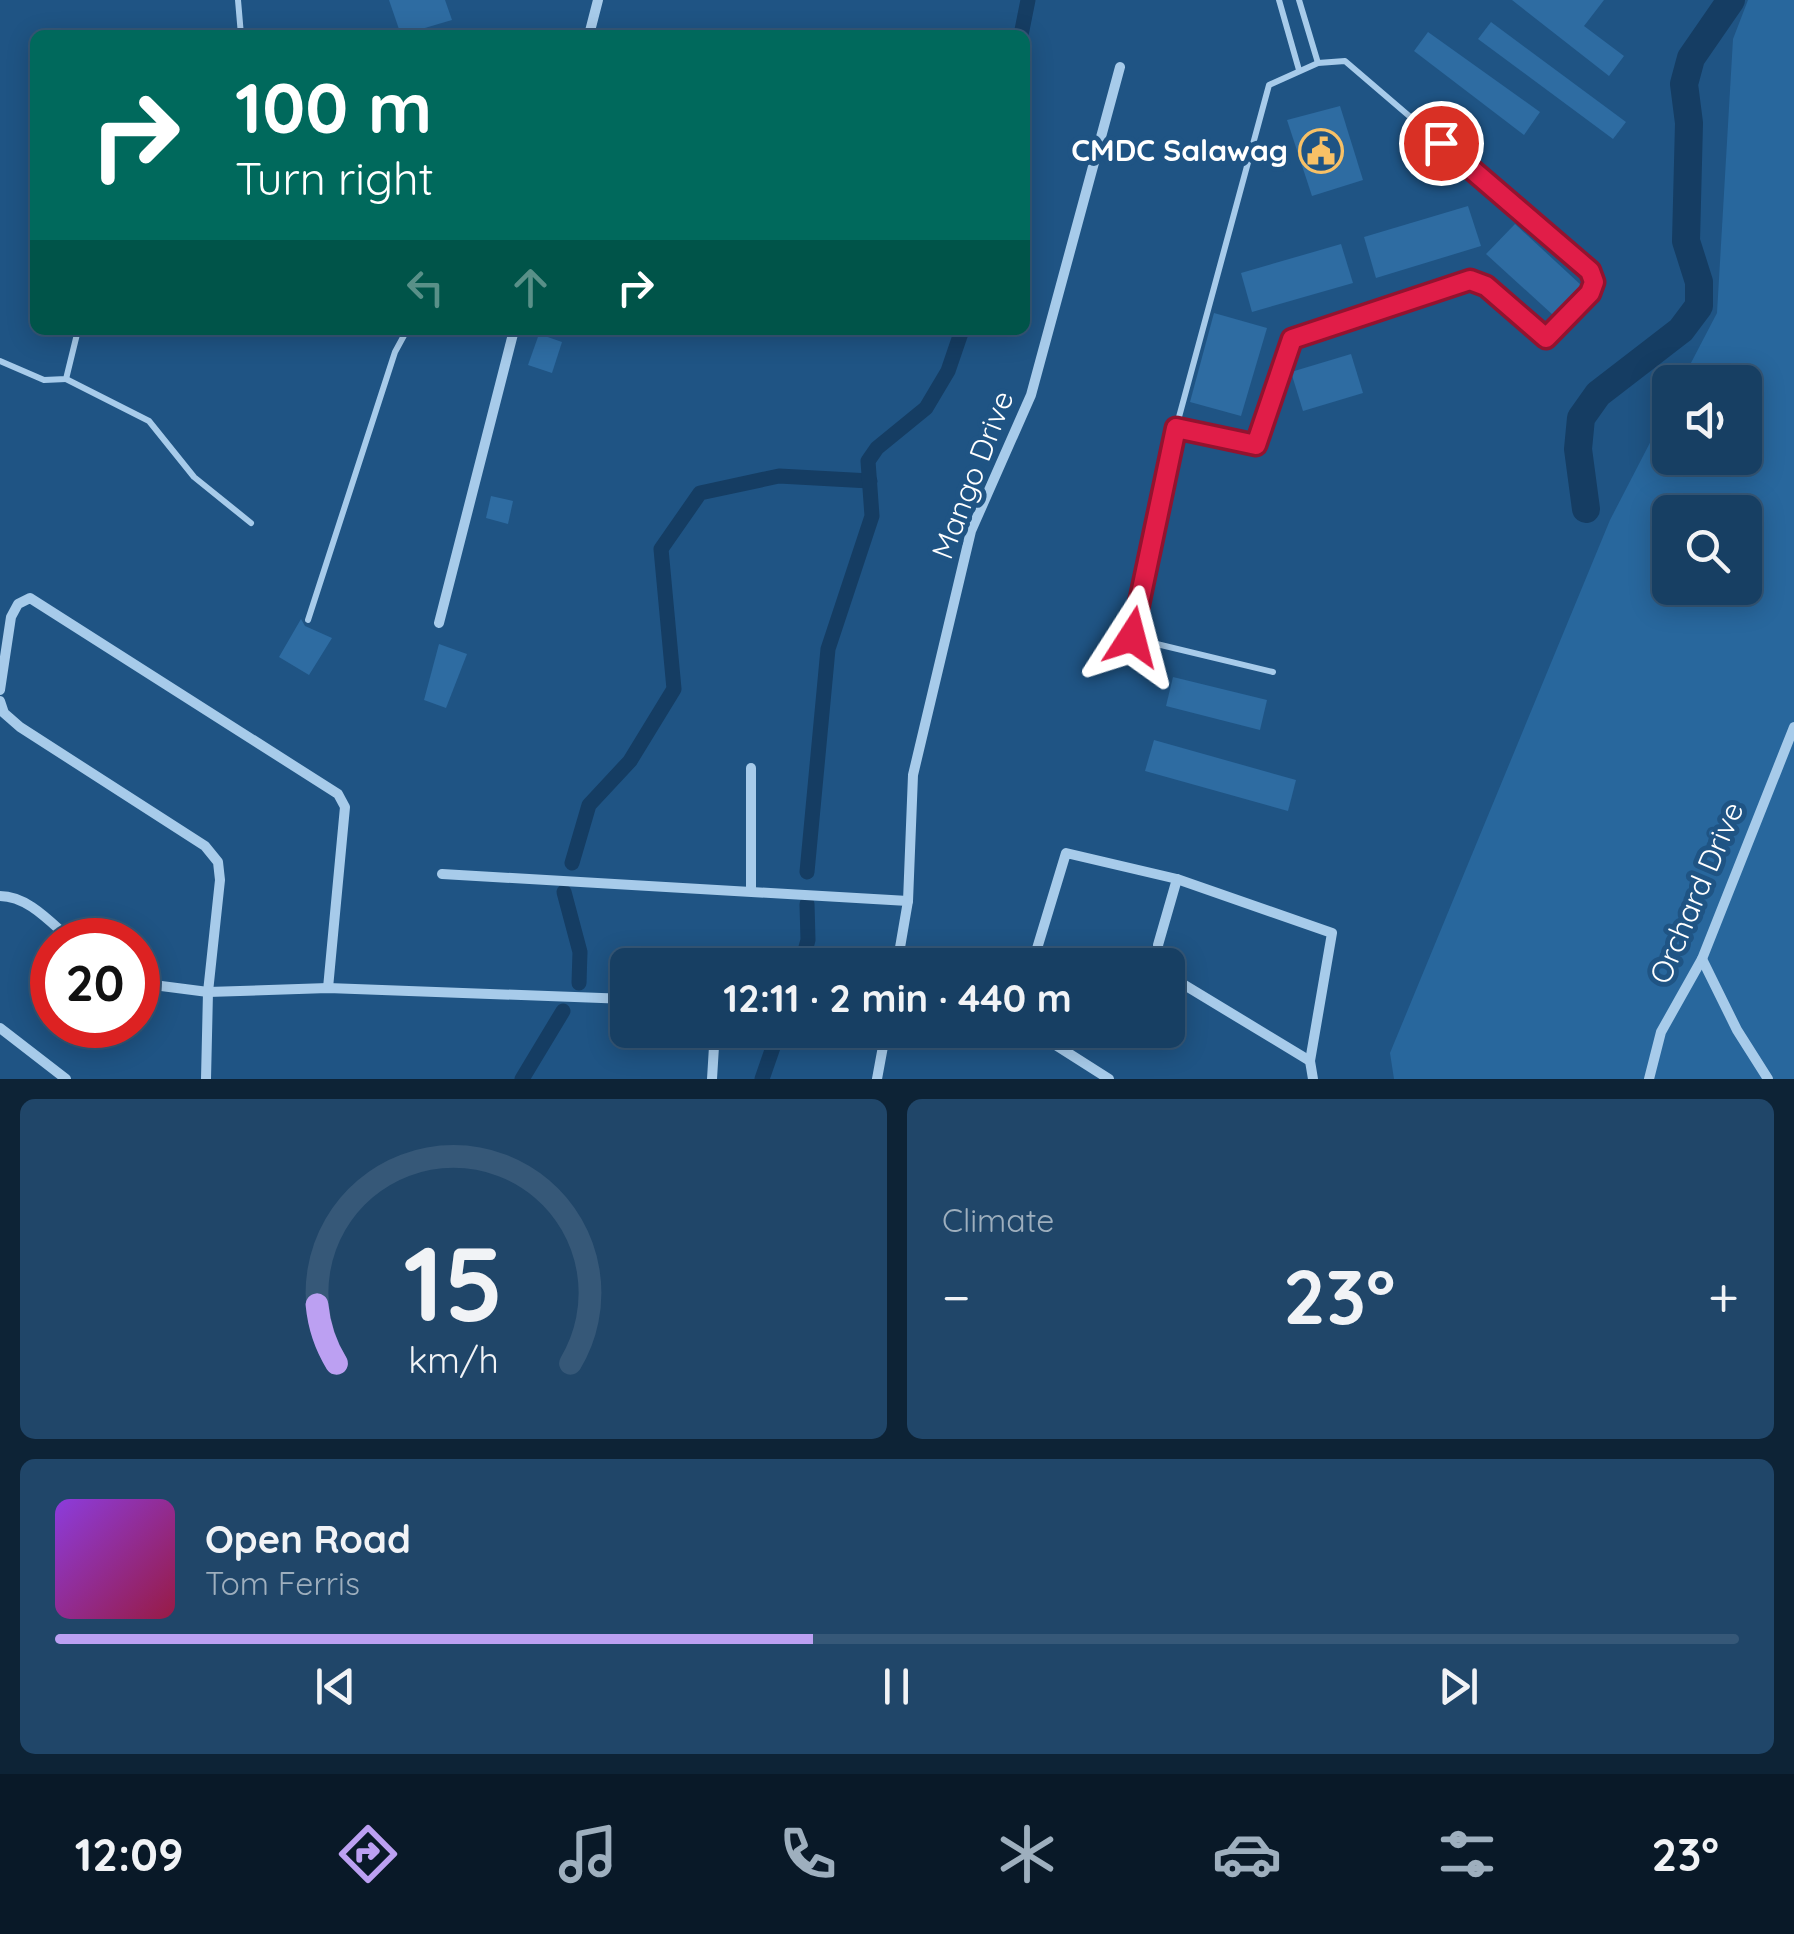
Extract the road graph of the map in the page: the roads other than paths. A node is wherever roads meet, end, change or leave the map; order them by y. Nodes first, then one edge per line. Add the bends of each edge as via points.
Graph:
1 (238, 0) edge
2 (598, 0) edge
3 (1279, 0) edge
4 (1299, 0) edge
5 (241, 30) edge
6 (590, 30) edge
7 (1318, 63) junction
8 (1120, 67) dead end
9 (1299, 70) junction
10 (77, 335) edge
11 (404, 335) edge
12 (513, 335) edge
13 (0, 361) edge
14 (66, 379) junction
15 (1176, 428) junction
16 (251, 523) dead end
17 (308, 620) dead end
18 (439, 623) dead end
19 (1273, 672) dead end
20 (0, 690) edge
21 (0, 701) edge
22 (1794, 726) edge
23 (751, 768) dead end
24 (442, 874) dead end
25 (1176, 879) junction
26 (752, 889) junction
27 (0, 896) edge
28 (908, 900) junction
29 (46, 918) edge
30 (900, 948) edge
31 (1037, 948) edge
32 (1158, 948) edge
33 (1702, 959) junction
34 (1185, 984) edge
35 (160, 986) edge
36 (328, 988) junction
37 (208, 992) junction
38 (610, 999) edge
39 (0, 1028) edge
40 (714, 1048) edge
41 (883, 1048) edge
42 (1060, 1048) edge
43 (1310, 1061) junction
44 (66, 1079) edge
45 (206, 1079) edge
46 (712, 1079) edge
47 (877, 1079) edge
48 (1109, 1079) edge
49 (1313, 1079) edge
50 (1649, 1079) edge
51 (1768, 1079) edge

1 - 5 lane
2 - 6 street
3 - 9 lane
4 - 7 lane
7 - 9 lane
7 - 15 lane via 1337,59 1352,66 1590,271 1590,293 1546,338 1470,280 1300,334 1287,348 1256,445
8 - 28 street, Mango Drive via 1031,395 971,531 913,775
9 - 15 lane via 1276,78 1266,93
10 - 14 lane
11 - 17 lane
12 - 18 street
13 - 14 lane via 44,380
14 - 16 lane via 150,421 194,477
15 - 19 lane via 1130,632 1136,640
20 - 36 street via 11,618 30,598 338,794 345,806
21 - 37 street via 20,727 206,846 218,862
22 - 33 street, Orchard Drive
23 - 26 street
24 - 26 street
25 - 31 street via 1066,853
25 - 32 street
25 - 43 street via 1332,933
26 - 28 street
27 - 29 street via 12,896
28 - 30 street, Mango Drive
33 - 50 street, Orchard Drive via 1660,1032
33 - 51 street
34 - 43 street
35 - 37 street
36 - 37 street
36 - 38 street
37 - 45 street
39 - 44 street
40 - 46 street
41 - 47 street
42 - 48 street
43 - 49 street

